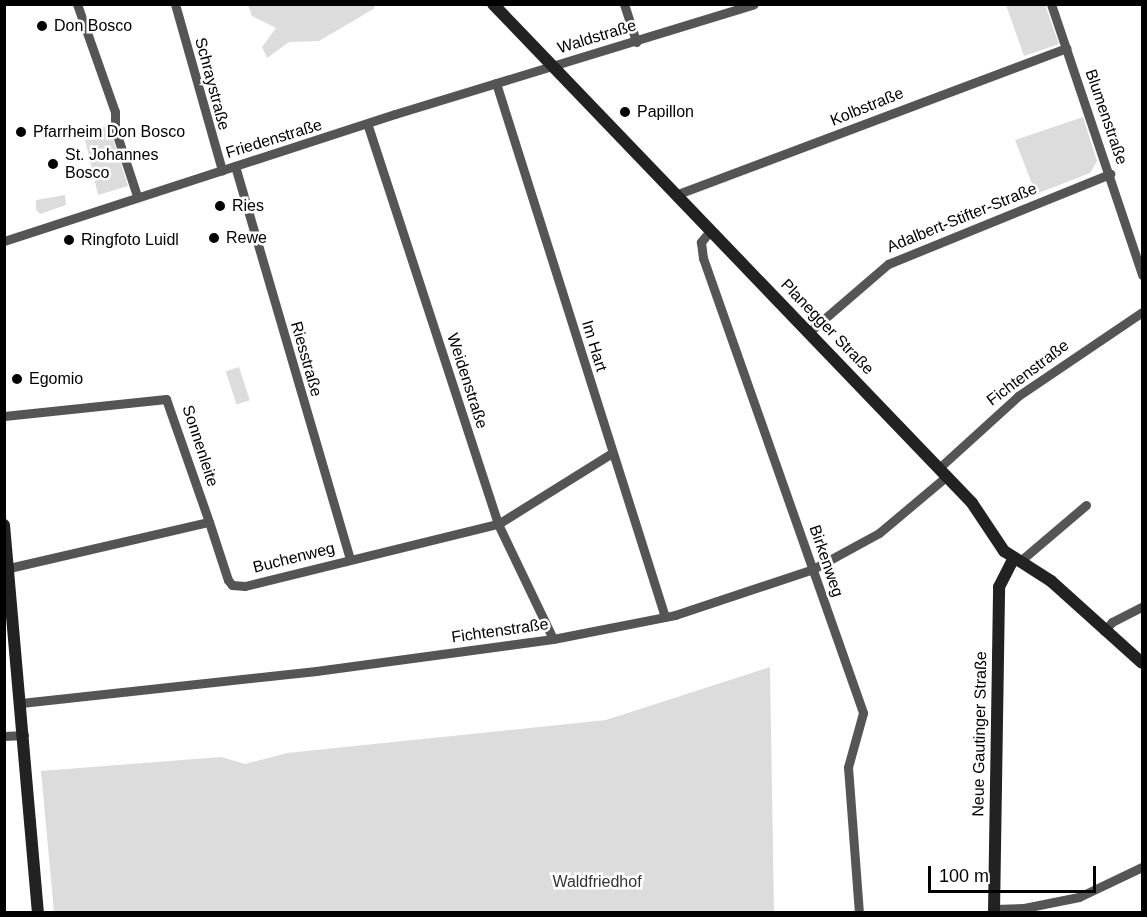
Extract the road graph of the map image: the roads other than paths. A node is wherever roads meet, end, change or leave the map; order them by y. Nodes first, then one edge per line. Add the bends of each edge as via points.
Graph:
1 (77, 4) edge
2 (175, 4) edge
3 (493, 4) edge
4 (624, 4) edge
5 (754, 4) edge
6 (1051, 4) edge
7 (636, 42) junction
8 (1066, 48) junction
9 (552, 67) junction
10 (496, 82) junction
11 (368, 126) junction
12 (235, 166) junction
13 (222, 170) junction
14 (1110, 174) junction
15 (678, 194) junction
16 (137, 196) junction
17 (711, 230) junction
18 (4, 241) edge
19 (1143, 274) edge
20 (1143, 312) edge
21 (809, 332) junction
22 (4, 416) edge
23 (612, 453) junction
24 (943, 472) junction
25 (1086, 505) dead end
26 (209, 522) junction
27 (498, 524) junction
28 (4, 525) edge
29 (350, 559) junction
30 (1016, 560) junction
31 (9, 568) junction
32 (813, 568) junction
33 (1143, 607) edge
34 (665, 617) junction
35 (1104, 631) junction
36 (553, 639) junction
37 (1143, 663) edge
38 (21, 703) junction
39 (24, 735) junction
40 (4, 736) edge
41 (1143, 867) edge
42 (994, 911) edge
43 (38, 912) edge
44 (859, 912) edge

1 - 16 street via 115,112 115,129
2 - 13 street, Schraystraße
3 - 9 street, Planegger Straße
4 - 7 street
5 - 7 street, Waldstraße
6 - 8 street, Blumenstraße
7 - 9 street, Waldstraße
8 - 14 street, Blumenstraße
8 - 15 street, Kolbstraße
9 - 10 street, Friedenstraße
9 - 15 street, Planegger Straße
10 - 11 street, Friedenstraße
10 - 23 street, Im Hart
11 - 12 street, Friedenstraße
11 - 27 street, Weidenstraße
12 - 13 street, Friedenstraße
12 - 29 street, Riesstraße
13 - 16 street, Friedenstraße
14 - 19 street, Blumenstraße
14 - 21 street, Adalbert-Stifter-Straße via 888,264
15 - 17 street, Planegger Straße
16 - 18 street, Friedenstraße
17 - 21 street, Planegger Straße
17 - 32 street, Birkenweg via 703,238 702,252
20 - 24 street, Fichtenstraße via 1018,396
21 - 24 street, Planegger Straße
22 - 26 street, Sonnenleite via 166,399
23 - 27 street, Buchenweg
23 - 34 street, Im Hart
24 - 30 street, Planegger Straße
24 - 32 street, Fichtenstraße via 879,533
25 - 30 street
26 - 29 street, Buchenweg via 232,585 245,586
26 - 31 street
27 - 29 street, Buchenweg
27 - 36 street, Weidenstraße
28 - 31 street
30 - 35 street, Planegger Straße via 1051,581
30 - 42 street, Neue Gautinger Straße via 999,587
31 - 38 street
32 - 34 street, Fichtenstraße
32 - 44 street, Birkenweg via 864,717 848,766
33 - 35 street via 1112,622
34 - 36 street, Fichtenstraße
35 - 37 street, Planegger Straße
36 - 38 street, Fichtenstraße via 215,684
38 - 39 street
39 - 40 street
39 - 43 street
41 - 42 street via 1078,897

